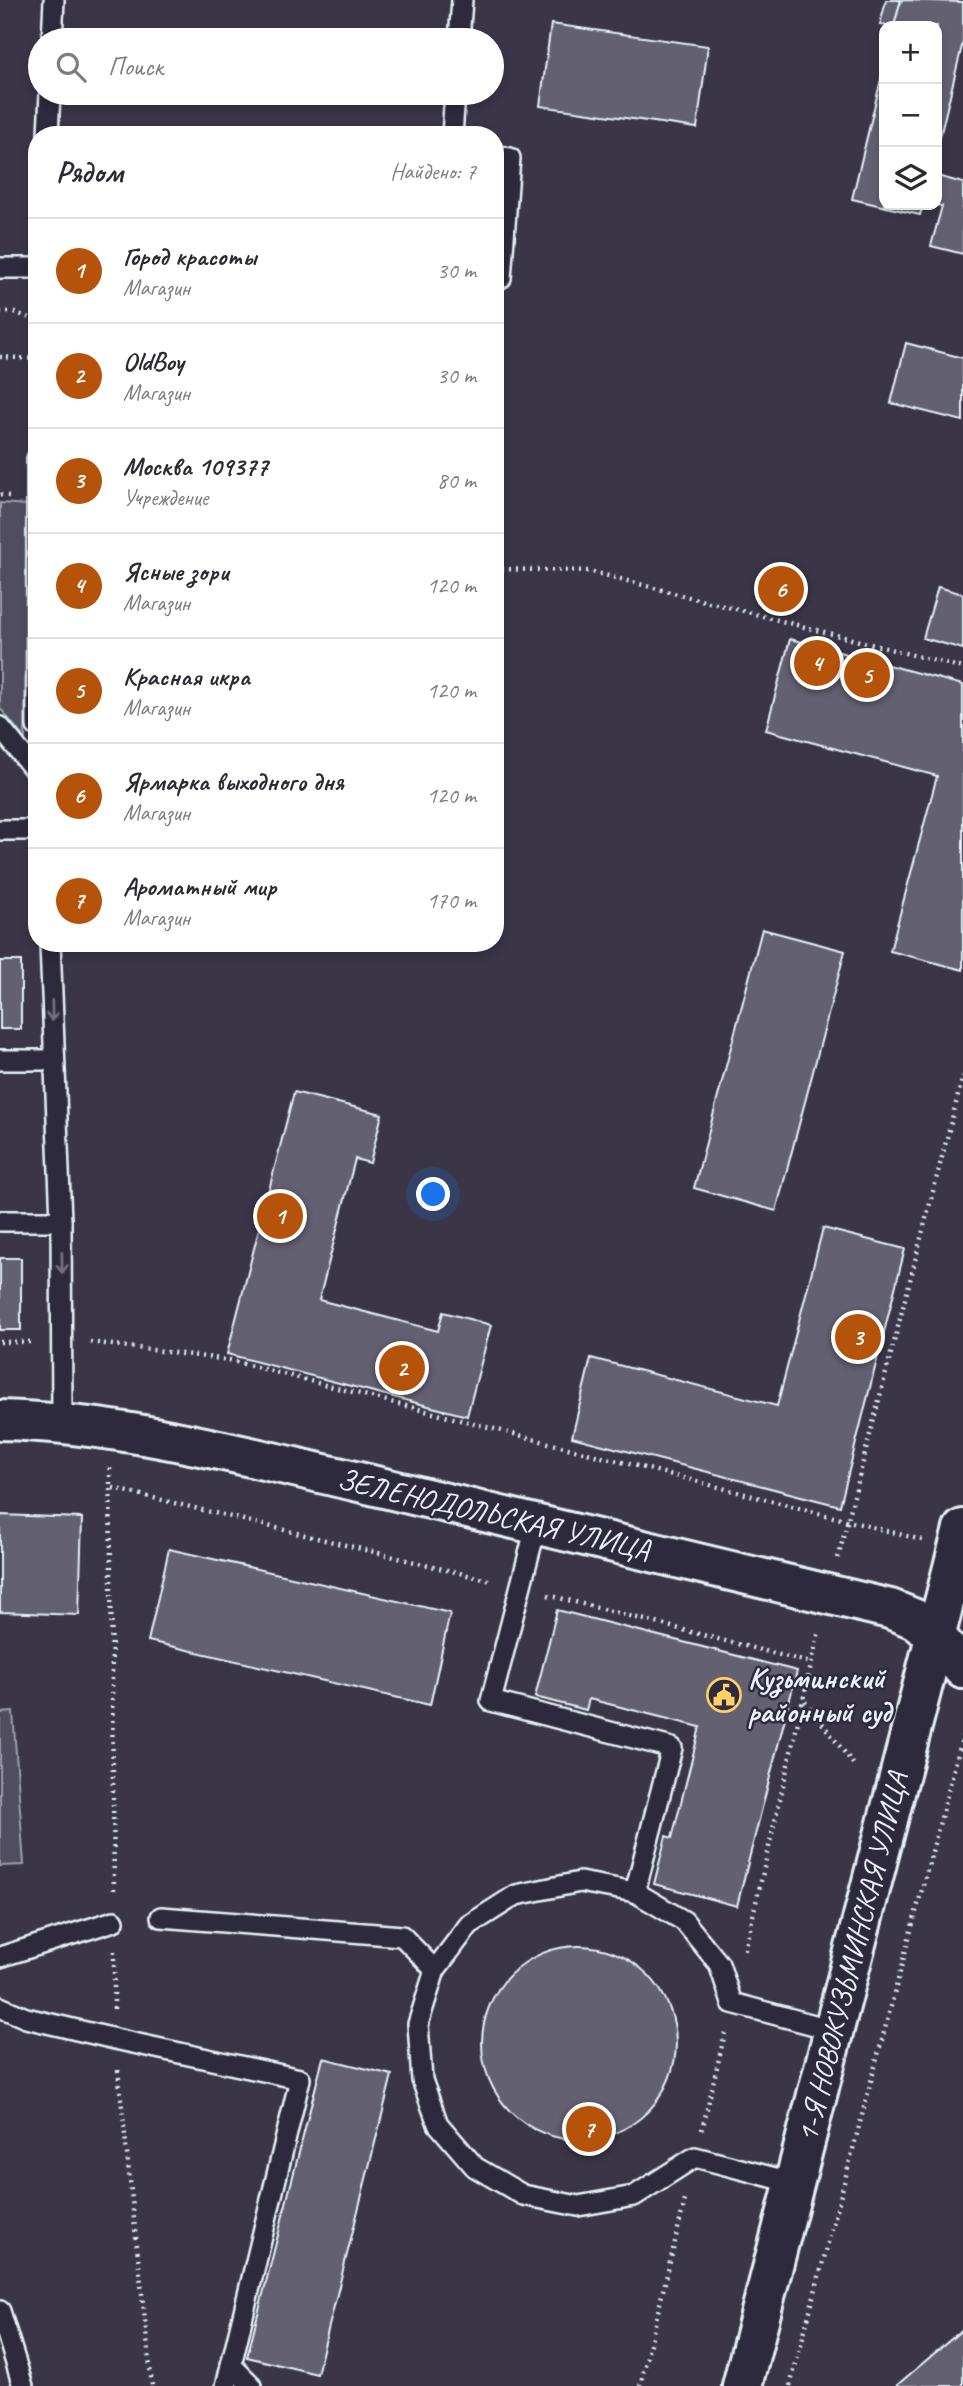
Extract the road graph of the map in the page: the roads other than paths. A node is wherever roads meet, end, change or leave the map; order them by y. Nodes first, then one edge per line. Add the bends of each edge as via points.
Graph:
1 (54, 0) edge
2 (462, 0) edge
3 (53, 28) edge
4 (460, 28) edge
5 (49, 105) edge
6 (455, 105) edge
7 (48, 126) edge
8 (453, 126) edge
9 (504, 157) edge
10 (504, 238) edge
11 (0, 268) edge
12 (28, 268) edge
13 (0, 727) edge
14 (28, 762) edge
15 (0, 830) edge
16 (28, 830) edge
17 (50, 952) edge
18 (0, 1060) edge
19 (53, 1060) junction
20 (0, 1221) edge
21 (61, 1221) junction
22 (0, 1420) edge
23 (62, 1422) junction
24 (537, 1523) junction
25 (946, 1535) edge
26 (935, 1635) junction
27 (963, 1669) edge
28 (635, 1892) junction
29 (161, 1917) dead end
30 (114, 1921) dead end
31 (0, 1957) edge
32 (435, 1970) junction
33 (0, 2007) edge
34 (834, 2030) junction
35 (794, 2183) junction
36 (0, 2311) edge
37 (231, 2365) junction
38 (23, 2386) edge
39 (226, 2386) edge
40 (252, 2386) edge
41 (742, 2386) edge

1 - 3 lane
2 - 4 lane
5 - 7 lane
6 - 8 lane
9 - 10 lane via 510,158
11 - 12 lane
13 - 14 lane
15 - 16 lane
17 -> 19 lane
18 - 19 lane
19 - 21 lane
20 - 21 lane
21 -> 23 lane
22 - 23 street, ЗЕЛЕНОДОЛЬСКАЯ УЛИЦА
23 - 24 street, ЗЕЛЕНОДОЛЬСКАЯ УЛИЦА via 148,1434
24 - 26 street, ЗЕЛЕНОДОЛЬСКАЯ УЛИЦА via 890,1609 915,1619
24 - 28 lane via 491,1701 672,1748
25 - 26 street, 1-Я НОВОКУЗЬМИНСКАЯ УЛИЦА
26 - 27 street, ЗЕЛЕНОДОЛЬСКАЯ УЛИЦА
26 - 34 street, 1-Я НОВОКУЗЬМИНСКАЯ УЛИЦА
28 - 32 lane via 580,1882 516,1895 469,1925
28 - 34 lane via 684,1921 719,1964 732,2003
29 - 32 lane via 402,1936
30 - 31 lane
32 - 35 lane via 418,2024 422,2080 438,2124 475,2167 523,2196 578,2206 634,2196 695,2157
33 - 37 lane via 26,2018 300,2079
34 - 35 street, 1-Я НОВОКУЗЬМИНСКАЯ УЛИЦА
35 - 41 street, 1-Я НОВОКУЗЬМИНСКАЯ УЛИЦА
36 - 38 lane
37 - 39 lane
37 - 40 lane

